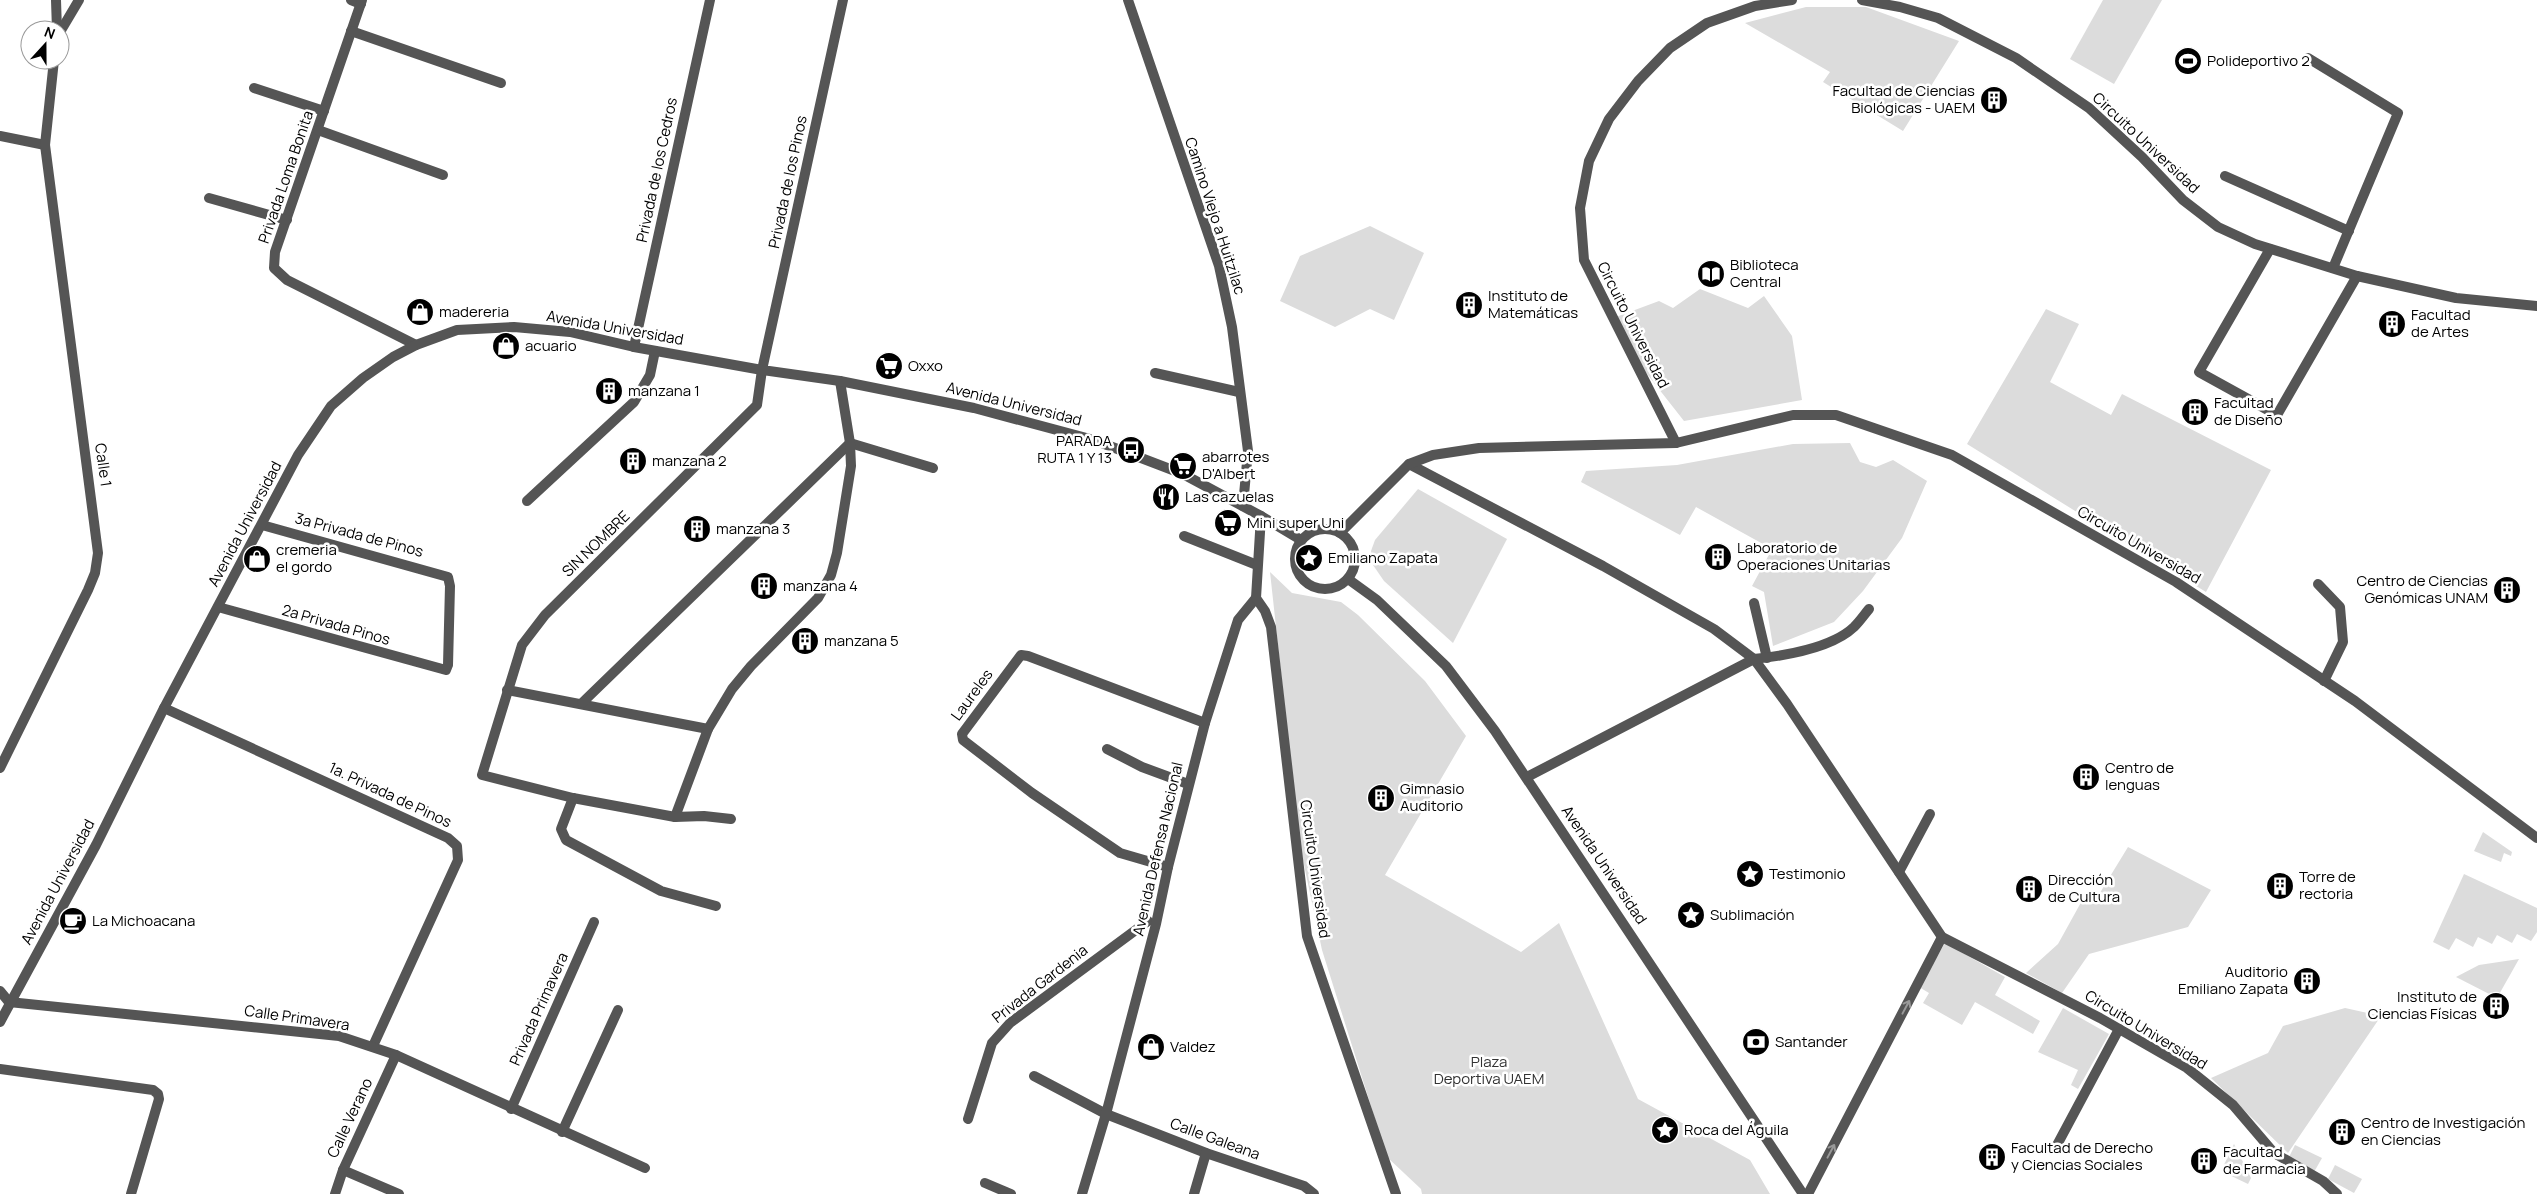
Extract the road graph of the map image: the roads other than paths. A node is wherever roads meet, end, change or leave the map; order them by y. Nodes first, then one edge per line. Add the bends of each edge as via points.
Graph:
1 (56, 0) edge
2 (79, 0) edge
3 (710, 0) edge
4 (843, 0) edge
5 (1128, 0) edge
6 (1792, 0) edge
7 (1862, 0) edge
8 (358, 1) edge
9 (57, 20) edge
10 (65, 20) edge
11 (351, 31) junction
12 (2308, 58) dead end
13 (53, 70) edge
14 (501, 83) dead end
15 (254, 88) dead end
16 (324, 111) junction
17 (318, 130) junction
18 (0, 136) edge
19 (45, 145) junction
20 (443, 175) dead end
21 (2225, 176) dead end
22 (209, 198) dead end
23 (286, 220) junction
24 (2348, 231) junction
25 (2270, 249) junction
26 (2333, 268) junction
27 (2357, 276) junction
28 (2537, 306) edge
29 (416, 344) junction
30 (634, 347) junction
31 (655, 351) junction
32 (762, 370) junction
33 (1155, 373) dead end
34 (840, 381) junction
35 (1239, 392) junction
36 (850, 443) junction
37 (1676, 443) junction
38 (1409, 464) junction
39 (933, 468) dead end
40 (527, 501) dead end
41 (1242, 506) junction
42 (1261, 516) junction
43 (262, 525) junction
44 (1340, 533) junction
45 (1184, 536) dead end
46 (1301, 540) junction
47 (1257, 565) junction
48 (1348, 579) junction
49 (2318, 584) dead end
50 (1256, 598) junction
51 (1754, 603) dead end
52 (218, 607) junction
53 (1870, 609) dead end
54 (1767, 658) junction
55 (1754, 659) junction
56 (446, 670) joint
57 (2324, 681) junction
58 (507, 690) junction
59 (582, 703) junction
60 (164, 708) junction
61 (1205, 723) junction
62 (708, 729) junction
63 (1107, 749) dead end
64 (0, 768) edge
65 (1527, 777) junction
66 (1188, 784) junction
67 (573, 798) junction
68 (1930, 814) dead end
69 (675, 817) junction
70 (731, 819) dead end
71 (2537, 838) edge
72 (1168, 867) junction
73 (1899, 872) junction
74 (716, 906) dead end
75 (1148, 921) dead end
76 (594, 922) dead end
77 (1942, 937) junction
78 (0, 990) edge
79 (10, 1002) junction
80 (618, 1010) dead end
81 (0, 1022) edge
82 (2119, 1029) junction
83 (373, 1046) junction
84 (396, 1056) junction
85 (0, 1068) edge
86 (1034, 1076) dead end
87 (511, 1109) junction
88 (1106, 1114) junction
89 (968, 1119) dead end
90 (562, 1132) junction
91 (2057, 1145) dead end
92 (1206, 1153) junction
93 (645, 1168) dead end
94 (343, 1170) junction
95 (985, 1183) dead end
96 (1313, 1193) edge
97 (130, 1194) edge
98 (335, 1194) edge
99 (399, 1194) edge
100 (1011, 1194) edge
101 (1082, 1194) edge
102 (1194, 1194) edge
103 (1396, 1194) edge
104 (1803, 1194) edge
105 (1808, 1194) edge
106 (2337, 1194) edge

1 - 9 street
2 - 10 street
3 - 30 street, Privada de los Cedros
4 - 32 street, Privada de los Pinos
5 - 35 street, Camino Viejo a Huitzilac via 1218,266 1232,327
6 - 37 street, Circuito Universidad via 1755,6 1707,23 1670,48 1638,81 1610,119 1589,161 1580,208 1584,260
7 - 25 street, Circuito Universidad via 1938,18 2016,58 2089,108 2183,200 2218,227
8 - 11 street, Privada Loma Bonita
11 - 14 street
11 - 16 street, Privada Loma Bonita
12 - 24 street via 2398,113
13 - 19 street, Calle 1
15 - 16 street
16 - 17 street, Privada Loma Bonita
17 - 20 street
17 - 23 street, Privada Loma Bonita
18 - 19 street
19 - 64 street, Calle 1 via 98,553 88,590
21 - 24 street
22 - 23 street
23 - 29 street, Privada Loma Bonita via 275,252 274,268 287,280
24 - 26 street
25 - 26 street, Circuito Universidad
25 - 27 street via 2199,372 2277,414
26 - 27 street, Circuito Universidad
27 - 28 street, Circuito Universidad via 2456,298
29 - 30 street, Avenida Universidad via 457,330 514,327 570,332
29 - 43 street, Avenida Universidad via 363,378 331,406 298,455
30 - 31 street, Avenida Universidad
31 - 32 street, Avenida Universidad
31 - 40 street via 650,375 634,402
32 - 34 street, Avenida Universidad
32 - 58 street, SIN NOMBRE via 757,406 545,615 522,645
33 - 35 street
34 - 36 street
34 - 41 street, Avenida Universidad via 974,408 1094,440 1183,474
35 - 41 street, Camino Viejo a Huitzilac via 1248,451
36 - 39 street
36 - 59 street
36 - 62 street via 851,466 838,553 831,575 818,598 732,689
37 - 38 street, Circuito Universidad via 1478,448 1433,455
37 - 57 street, Circuito Universidad via 1793,415 1836,415 1952,455 2176,582
38 - 44 street, Circuito Universidad
38 - 55 street, Circuito Universidad via 1603,566 1714,629
41 - 42 street, Avenida Universidad
42 - 46 street
42 - 47 street
43 - 52 street, Avenida Universidad
43 - 56 street, 3a Privada de Pinos via 448,577
44 - 46 street via 1319,529
44 - 48 street via 1354,549 1355,560
45 - 47 street
46 - 48 street via 1294,560 1296,570 1306,582 1320,589 1330,589
47 - 50 street
48 - 65 street, Avenida Universidad via 1377,600 1446,666
49 - 57 street via 2340,607 2343,642
50 - 61 street, Avenida Defensa Nacional via 1238,620
50 - 103 street, Circuito Universidad via 1266,611 1271,627 1307,936
51 - 54 street
52 - 56 street, 2a Privada Pinos
52 - 60 street, Avenida Universidad
53 - 54 street via 1853,628 1820,646
54 - 55 street
55 - 65 street
55 - 73 street, Circuito Universidad
57 - 71 street, Circuito Universidad
58 - 59 street
58 - 67 street, SIN NOMBRE via 482,775
59 - 62 street
60 - 79 street, Avenida Universidad via 96,845
60 - 83 street, 1a. Privada de Pinos via 448,838 457,846 458,860
61 - 66 street, Avenida Defensa Nacional
61 - 72 street, Laureles via 1021,655 962,734 963,740 1032,793 1120,853
62 - 69 street
63 - 66 street via 1142,767
65 - 104 street, Avenida Universidad
66 - 72 street, Avenida Defensa Nacional
67 - 69 street
67 - 74 street via 561,829 566,840 661,892
68 - 73 street
69 - 70 street
72 - 88 street, Avenida Defensa Nacional
73 - 77 street, Circuito Universidad
75 - 89 street, Privada Gardenia via 1010,1023 992,1043
76 - 87 street, Privada Primavera
77 - 82 street, Circuito Universidad
105 -> 77 street
78 - 79 street
79 - 81 street, Avenida Universidad
79 - 83 street, Calle Primavera via 294,1030 339,1036
80 - 90 street
82 - 91 street
82 - 106 street, Circuito Universidad via 2186,1068 2233,1106 2274,1153 2323,1181
83 - 84 street, Calle Primavera
84 - 87 street, Calle Primavera
84 - 94 street, Calle Verano
85 - 97 street via 153,1090 158,1094
86 - 88 street, Calle Galeana
87 - 90 street, Calle Primavera
88 - 92 street, Calle Galeana
88 - 101 street, Avenida Defensa Nacional
90 - 93 street, Calle Primavera
92 - 96 street, Calle Galeana via 1304,1186
92 - 102 street
94 - 98 street, Calle Verano
94 - 99 street
95 - 100 street

